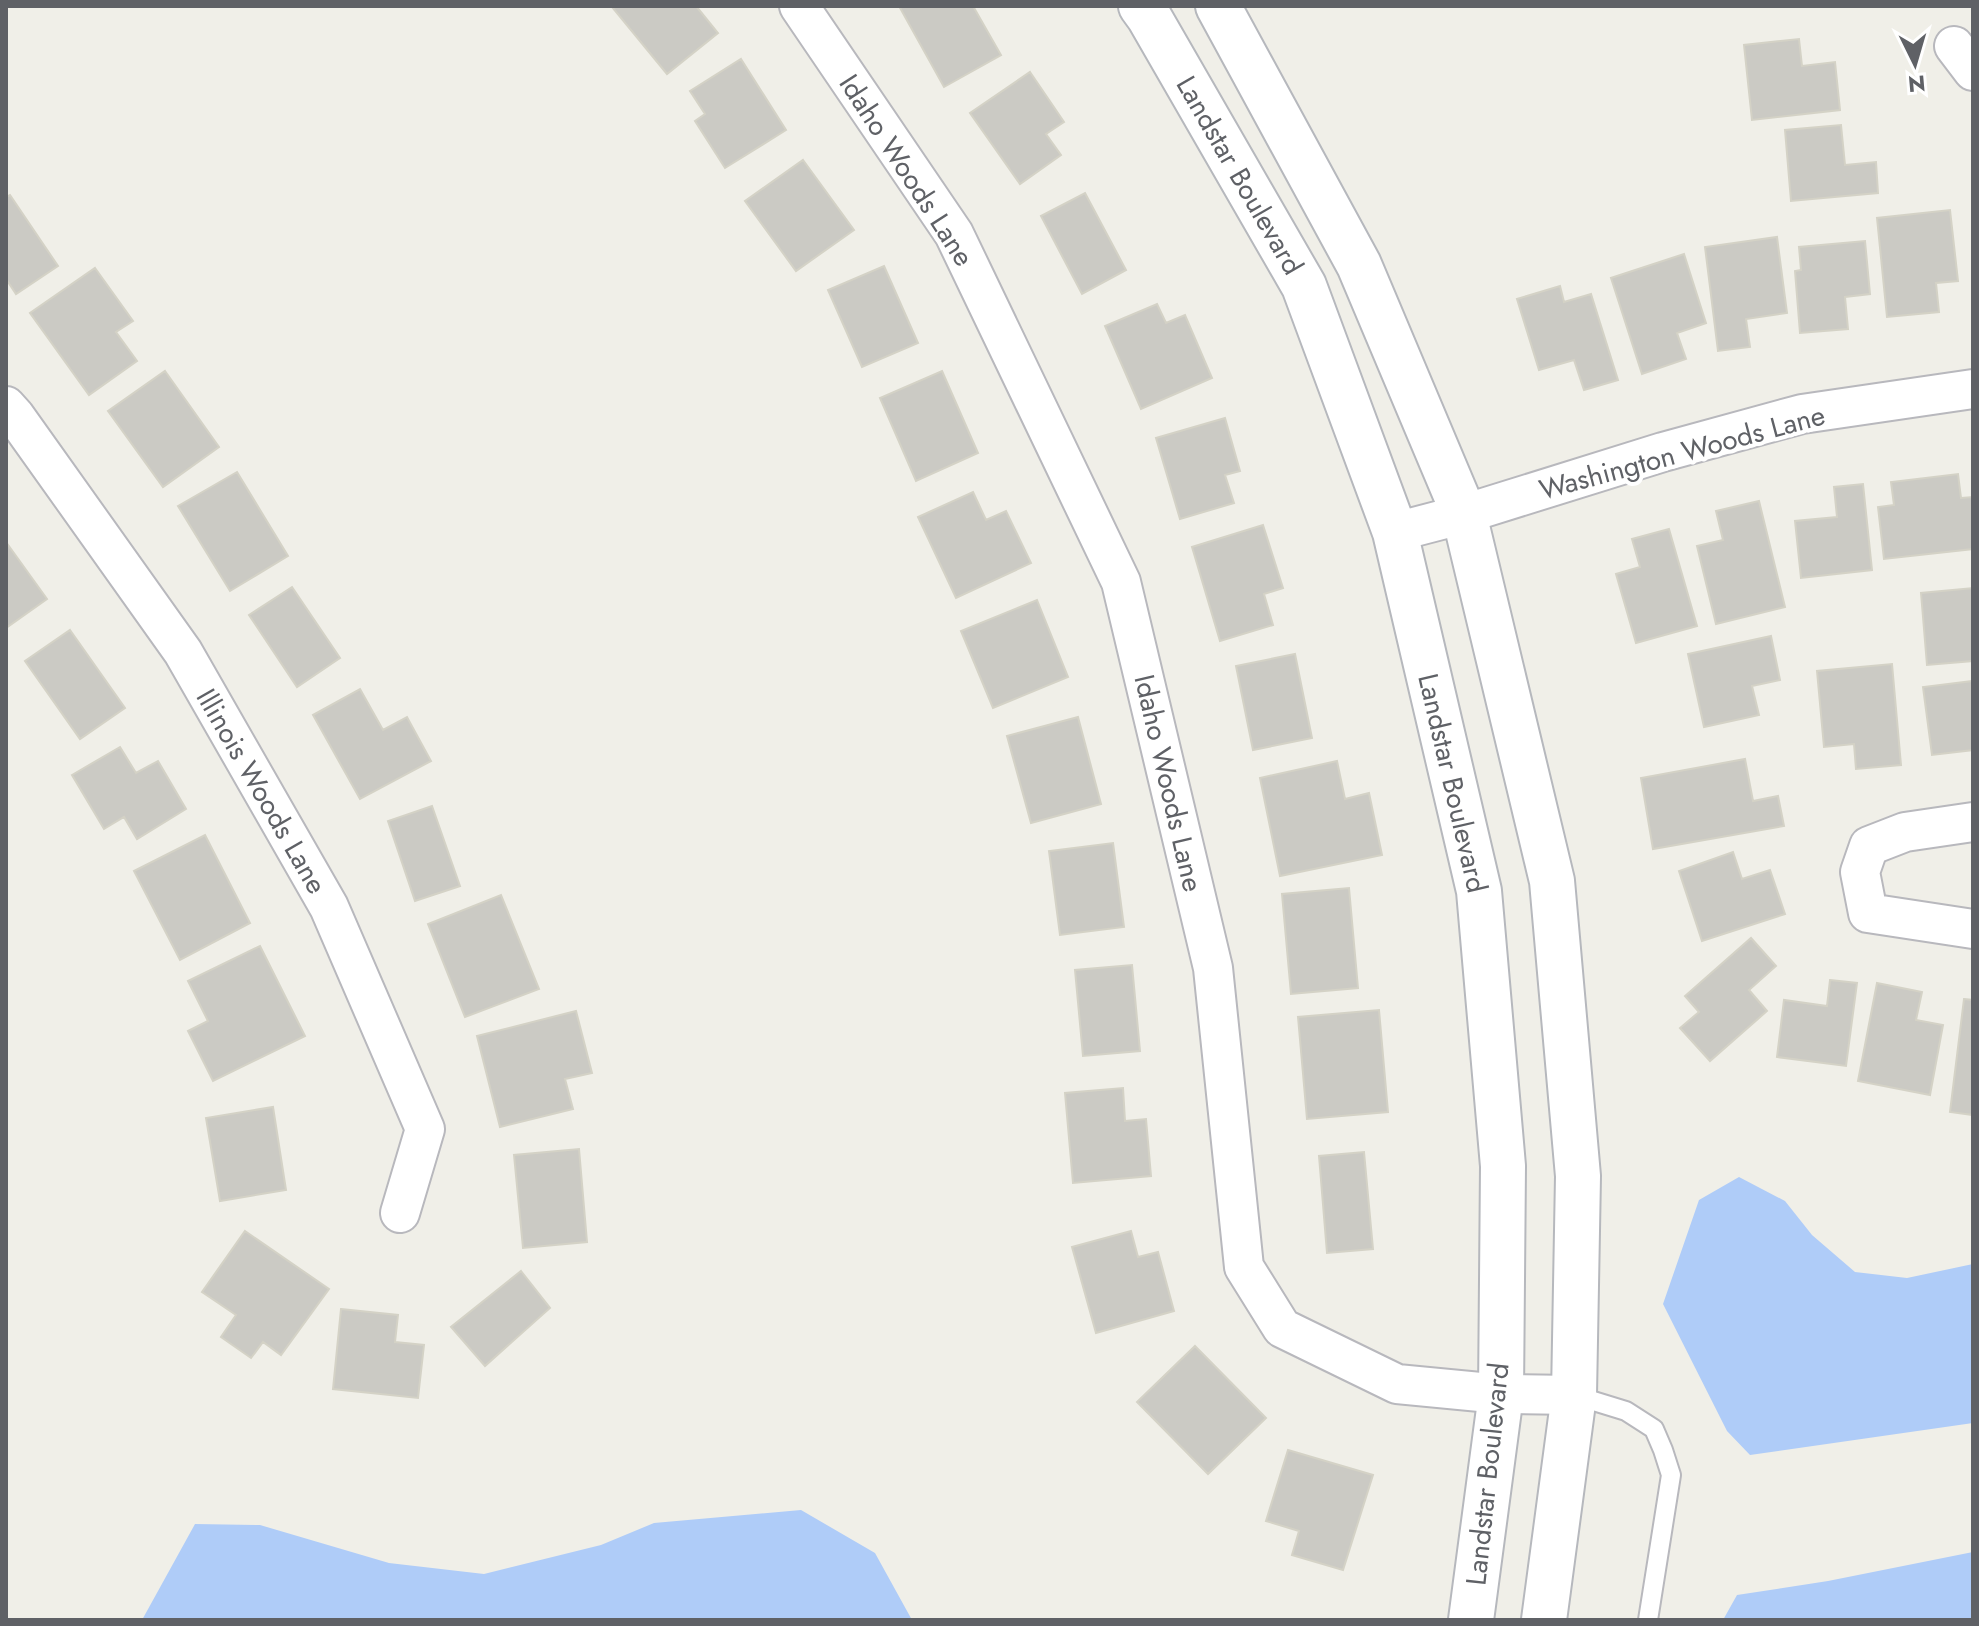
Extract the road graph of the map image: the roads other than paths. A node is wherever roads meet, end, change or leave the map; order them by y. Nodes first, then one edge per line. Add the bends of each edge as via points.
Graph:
1 (799, 6) edge
2 (1141, 6) edge
3 (1218, 6) edge
4 (1973, 389) edge
5 (6, 406) edge
6 (1464, 514) junction
7 (1395, 532) junction
8 (1973, 822) edge
9 (1973, 929) edge
10 (400, 1213) dead end
11 (1501, 1394) junction
12 (1574, 1395) junction
13 (1471, 1620) edge
14 (1544, 1620) edge
15 (1648, 1620) edge

1 - 11 street, Idaho Woods Lane via 954,234 1121,582 1213,968 1244,1267 1282,1328 1397,1384
2 - 7 street, Landstar Boulevard via 1304,286
3 - 6 street, Landstar Boulevard via 1359,265
4 - 6 street, Washington Woods Lane via 1802,414
5 - 10 street, Illinois Woods Lane via 183,652 329,907 425,1129
6 - 7 street, Washington Woods Lane
6 - 12 street, Landstar Boulevard via 1552,881 1578,1176
7 - 11 street, Landstar Boulevard via 1479,891 1503,1166
8 - 9 street via 1905,832 1869,846 1860,872 1868,913
11 - 12 street, Idaho Woods Lane
11 - 13 street, Landstar Boulevard
12 - 14 street, Landstar Boulevard
12 - 15 lane via 1626,1411 1654,1429 1663,1450 1671,1475

